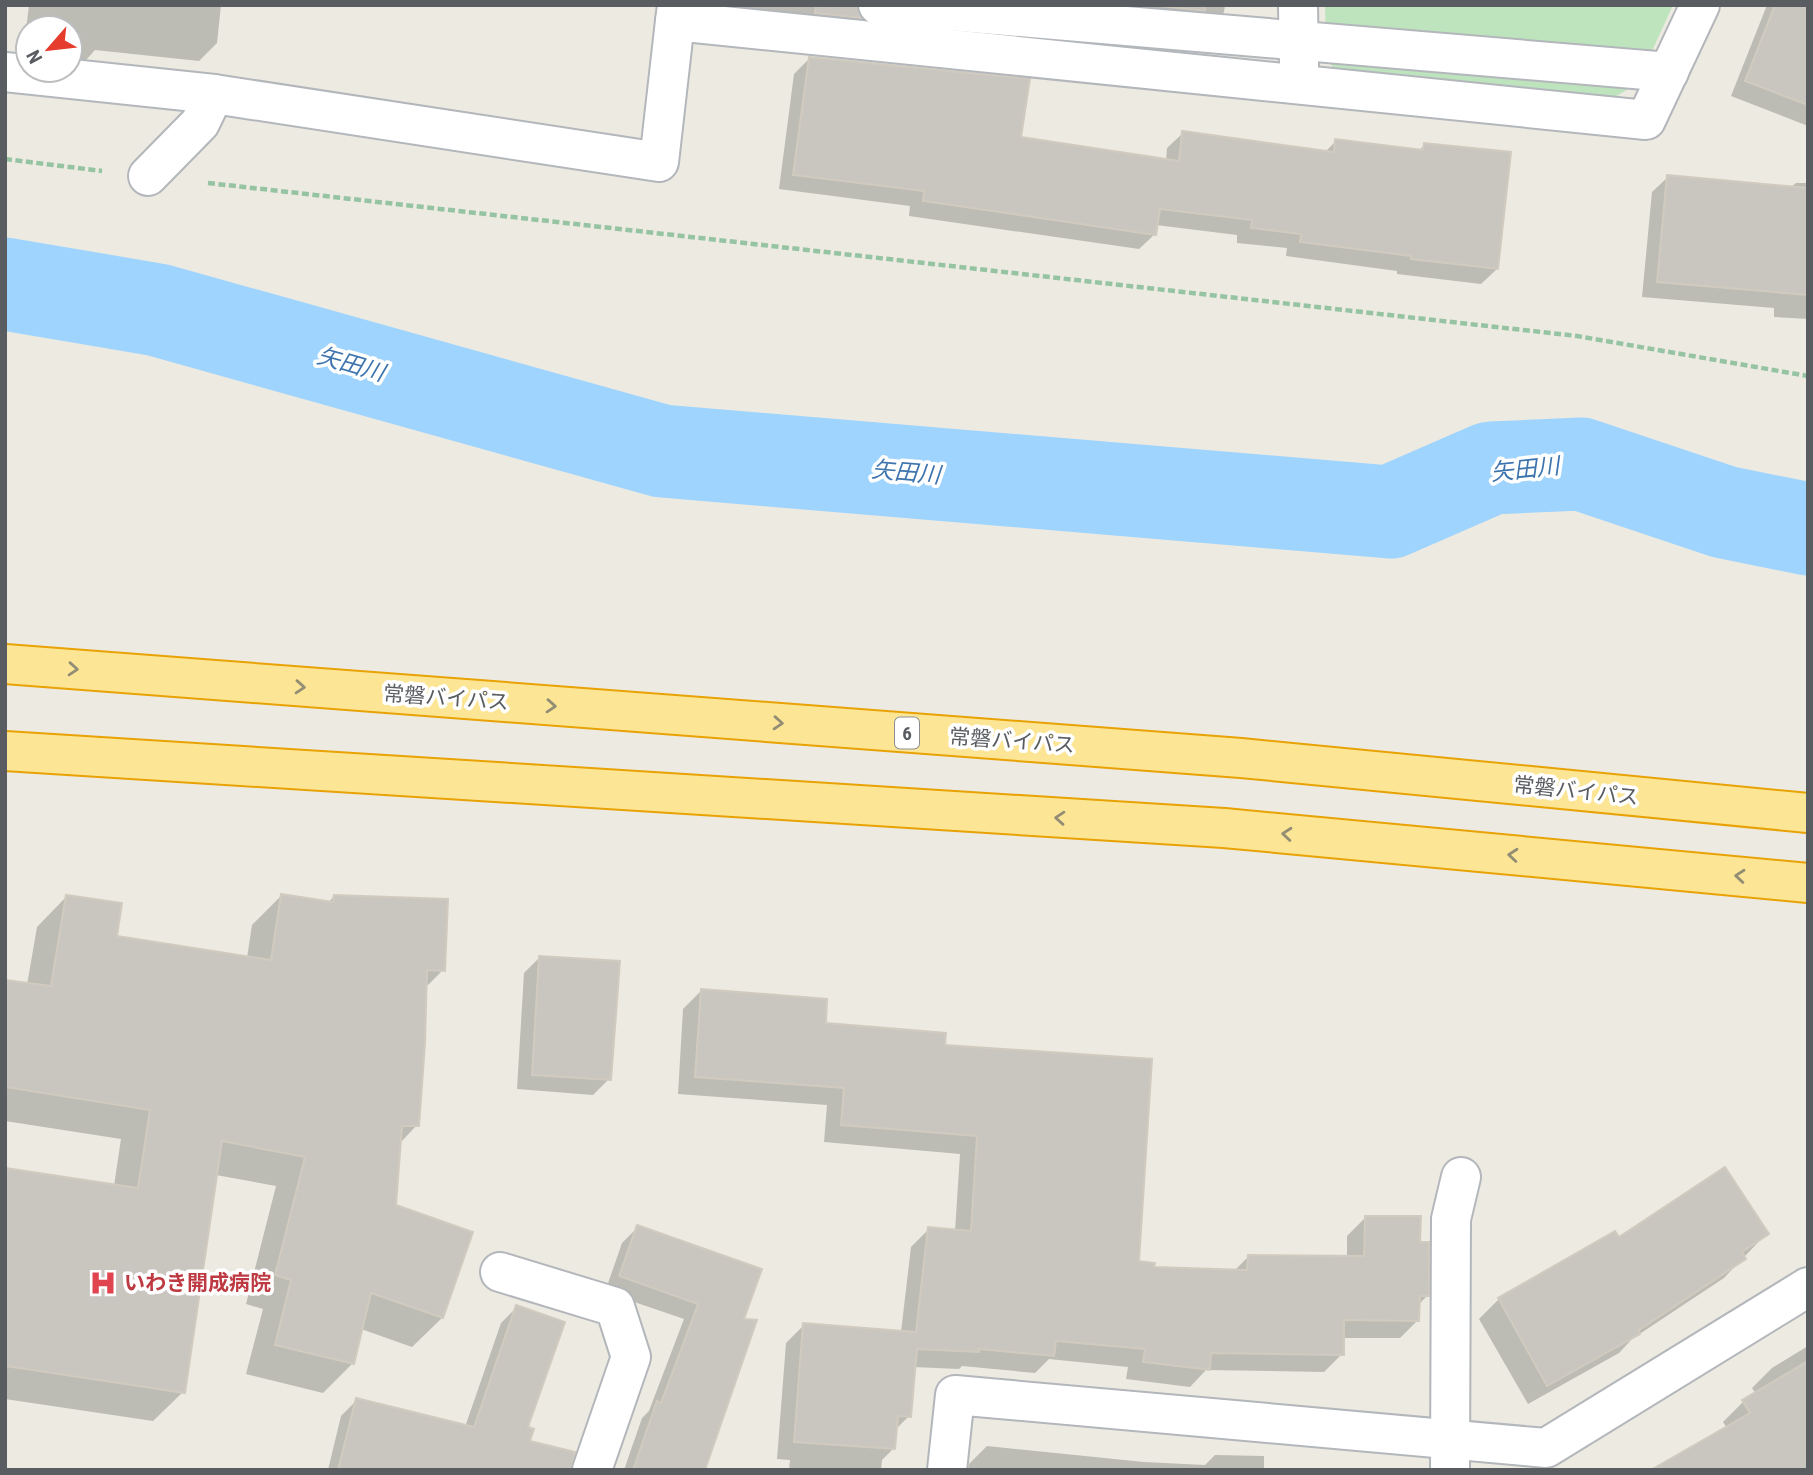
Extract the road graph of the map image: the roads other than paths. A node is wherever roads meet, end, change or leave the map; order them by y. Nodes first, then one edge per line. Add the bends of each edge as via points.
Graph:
1 (878, 5) edge
2 (1700, 5) edge
3 (676, 13) edge
4 (960, 22) edge
5 (1298, 23) edge
6 (5, 72) edge
7 (1669, 72) junction
8 (1300, 86) junction
9 (214, 94) junction
10 (148, 176) road end
11 (5, 664) edge
12 (5, 751) edge
13 (1808, 813) edge
14 (1808, 883) edge
15 (1461, 1177) dead end
16 (500, 1272) dead end
17 (1808, 1287) edge
18 (1450, 1455) edge
19 (592, 1470) edge
20 (947, 1470) edge

1 - 4 street
2 - 7 street
3 - 4 street
3 - 9 street via 659,162
4 - 5 street
4 - 8 street
5 - 7 street
5 - 8 street
6 - 9 street
7 - 8 street via 1646,120
9 - 10 street via 200,123
11 -> 13 highway, 常磐バイパス / 6 via 1241,758
14 -> 12 highway via 1224,828
15 - 18 street via 1451,1219
16 - 19 street via 615,1307 631,1357
17 - 18 street via 1546,1448
18 - 20 street via 955,1395

